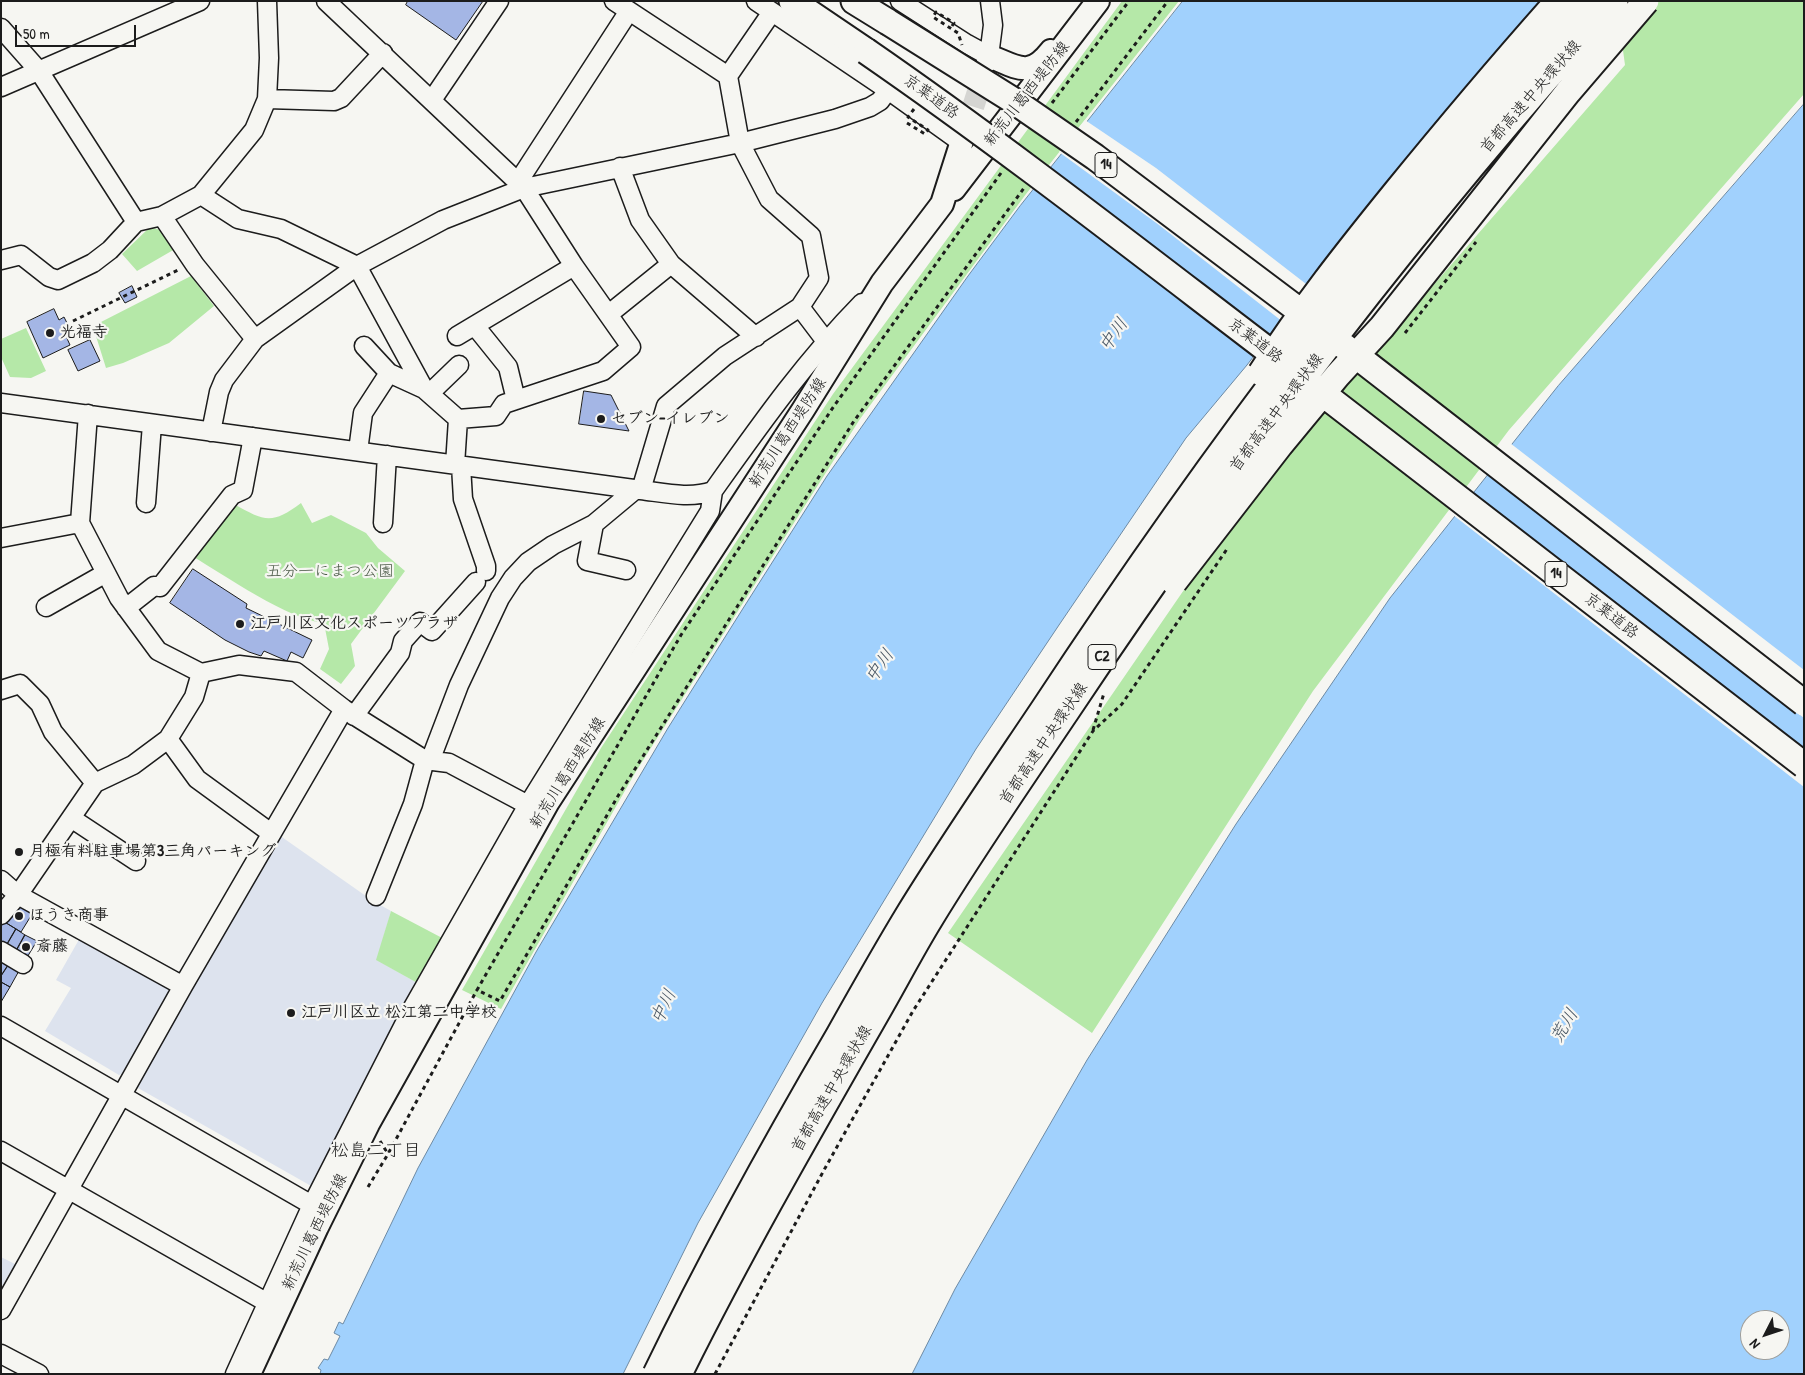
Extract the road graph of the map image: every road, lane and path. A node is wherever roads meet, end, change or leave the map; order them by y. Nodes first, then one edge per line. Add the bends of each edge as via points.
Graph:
1 (200, 1) edge
2 (267, 1) edge
3 (326, 1) edge
4 (499, 1) edge
5 (756, 1) edge
6 (854, 1) edge
7 (990, 1) edge
8 (1129, 1) edge
9 (1168, 1) edge
10 (1558, 1) edge
11 (1588, 1) edge
12 (1615, 1) edge
13 (1646, 1) edge
14 (622, 6) edge
15 (782, 6) edge
16 (1088, 7) edge
17 (894, 12) edge
18 (952, 26) dead end
19 (1, 28) edge
20 (963, 48) dead end
21 (382, 53) junction
22 (988, 58) junction
23 (39, 71) junction
24 (728, 76) junction
25 (1, 87) edge
26 (888, 90) junction
27 (267, 99) junction
28 (432, 100) junction
29 (918, 104) dead end
30 (1051, 104) dead end
31 (907, 123) dead end
32 (1070, 128) dead end
33 (962, 141) joint
34 (740, 144) junction
35 (1006, 166) dead end
36 (620, 167) junction
37 (1030, 180) dead end
38 (521, 185) junction
39 (201, 195) junction
40 (942, 204) junction
41 (162, 216) junction
42 (136, 222) junction
43 (1478, 240) dead end
44 (1, 260) edge
45 (671, 264) junction
46 (187, 266) dead end
47 (357, 266) junction
48 (574, 266) junction
49 (882, 283) junction
50 (800, 307) junction
51 (609, 314) junction
52 (73, 322) dead end
53 (475, 326) junction
54 (457, 336) dead end
55 (1402, 336) dead end
56 (756, 337) junction
57 (255, 339) junction
58 (825, 340) junction
59 (364, 346) dead end
60 (459, 364) dead end
61 (389, 374) junction
62 (427, 391) junction
63 (516, 400) junction
64 (1, 403) edge
65 (88, 414) junction
66 (458, 419) junction
67 (152, 424) junction
68 (211, 432) junction
69 (253, 437) junction
70 (358, 451) junction
71 (387, 455) junction
72 (1215, 458) junction
73 (458, 465) junction
74 (638, 490) junction
75 (713, 491) junction
76 (146, 503) dead end
77 (80, 523) junction
78 (383, 523) dead end
79 (594, 524) junction
80 (1, 538) edge
81 (1229, 546) dead end
82 (626, 570) dead end
83 (106, 573) junction
84 (46, 607) dead end
85 (126, 608) junction
86 (1099, 662) junction
87 (200, 673) junction
88 (1, 690) edge
89 (1804, 702) edge
90 (349, 713) junction
91 (168, 739) junction
92 (428, 761) junction
93 (1804, 765) edge
94 (96, 783) junction
95 (528, 805) junction
96 (71, 818) junction
97 (271, 833) junction
98 (136, 860) dead end
99 (1, 880) edge
100 (18, 894) junction
101 (376, 896) dead end
102 (1, 915) edge
103 (1, 951) edge
104 (23, 964) dead end
105 (182, 986) junction
106 (476, 990) junction
107 (1, 1026) edge
108 (120, 1096) junction
109 (363, 1121) junction
110 (1, 1151) edge
111 (368, 1187) dead end
112 (68, 1188) junction
113 (312, 1205) junction
114 (266, 1302) junction
115 (1, 1310) edge
116 (1, 1354) edge
117 (39, 1374) edge
118 (235, 1374) edge
119 (249, 1374) edge
120 (656, 1374) edge
121 (679, 1374) edge
122 (716, 1374) edge

1 - 23 street
2 - 27 street
3 - 21 street
4 - 28 street
5 - 15 street
6 - 17 highway, 14
7 - 22 street via 993,25
8 - 30 path
9 - 32 path
10 - 72 highway, bridge via 1346,254 1281,342 1240,407
11 - 72 highway, 首都高速中央環状線 / C2, bridge via 1440,171 1348,284
12 - 86 highway, 首都高速中央環状線 / C2, bridge via 1366,294
13 - 86 highway, bridge via 1568,92 1382,327 1286,438 1159,602
14 - 24 street
14 - 38 street
15 - 24 street
15 - 26 street
15 - 93 highway, 京葉道路 / 14, bridge via 866,51 1010,154
16 - 22 main road, 新荒川葛西堤防線 via 1044,59 1029,69
16 - 40 main road, 新荒川葛西堤防線
17 - 22 street
17 - 89 highway, 14, bridge via 1095,157 1313,321
18 - 20 path, bridge via 954,23 936,12 933,17 958,33
19 - 23 street
21 - 27 street via 341,98 334,101
21 - 28 street
23 - 25 street
23 - 42 street
24 - 34 street
26 - 33 street
26 - 34 street via 880,101 835,119
27 - 39 street via 254,130
28 - 38 street
29 - 31 path, bridge via 908,117 928,130 925,134
33 - 40 main road, 新荒川葛西堤防線
34 - 36 street
34 - 50 street via 769,198 811,236 819,278
35 - 106 path via 834,406 681,636
36 - 38 street
36 - 45 street via 640,220
37 - 106 path via 854,421 618,796 500,1001
38 - 47 street via 443,220
38 - 48 street
39 - 41 street
39 - 47 street via 238,219 281,229
40 - 49 main road, 新荒川葛西堤防線
41 - 42 street
41 - 57 street via 195,264
42 - 44 street via 93,263 58,280 49,277 21,254
43 - 55 path
45 - 51 street
45 - 56 street
46 - 52 path
47 - 57 street
47 - 62 street
48 - 51 street
48 - 53 street
49 - 58 street
49 - 109 main road, 新荒川葛西堤防線 via 548,802
50 - 56 street
50 - 58 street
51 - 63 street via 631,346 603,371
53 - 54 street
53 - 63 street via 508,367
56 - 74 street via 725,356 666,406
57 - 68 street via 221,386
58 - 75 street via 783,392
59 - 61 street
60 - 62 street
61 - 62 street
61 - 70 street via 364,413
62 - 66 street
63 - 66 street via 504,404 496,416
64 - 65 street
65 - 67 street
65 - 77 street
66 - 73 street
67 - 68 street
67 - 76 street
68 - 69 street
69 - 70 street
69 - 85 street via 243,490 232,495 160,587 154,586
70 - 71 street
71 - 73 street
71 - 78 street
72 - 120 highway, 首都高速中央環状線 / C2, bridge via 1091,636 909,913 751,1189 703,1277
73 - 74 street
73 - 90 street via 463,499 486,566 481,577 432,631 420,622 403,641 400,653
74 - 75 street via 687,496
74 - 79 street
75 - 95 street via 710,511
77 - 80 street
77 - 83 street
79 - 82 street via 587,561
79 - 92 street via 537,556 513,578 500,598 459,685
81 - 122 path via 1122,704 1093,731 913,1012 824,1170
83 - 84 street
83 - 85 street
85 - 87 street via 158,651
86 - 121 highway, 首都高速中央環状線 / C2, bridge via 930,920 814,1119
87 - 90 street via 239,666 296,672
87 - 91 street via 194,697
88 - 94 street via 20,684 40,704 52,732
90 - 92 street
90 - 97 street
91 - 94 street via 133,765
91 - 97 street via 197,779
92 - 95 street via 449,763
92 - 101 street
94 - 96 street
95 - 109 street via 412,1009
96 - 98 street
96 - 100 street
97 - 105 street
99 - 100 street
100 - 102 street
100 - 105 street
103 - 104 street
105 - 108 street
106 - 111 path
107 - 108 street
108 - 112 street
108 - 113 street
109 - 113 street
109 - 119 main road, 新荒川葛西堤防線
110 - 112 street
112 - 114 street
112 - 115 street
113 - 114 street
114 - 118 street
116 - 117 street

